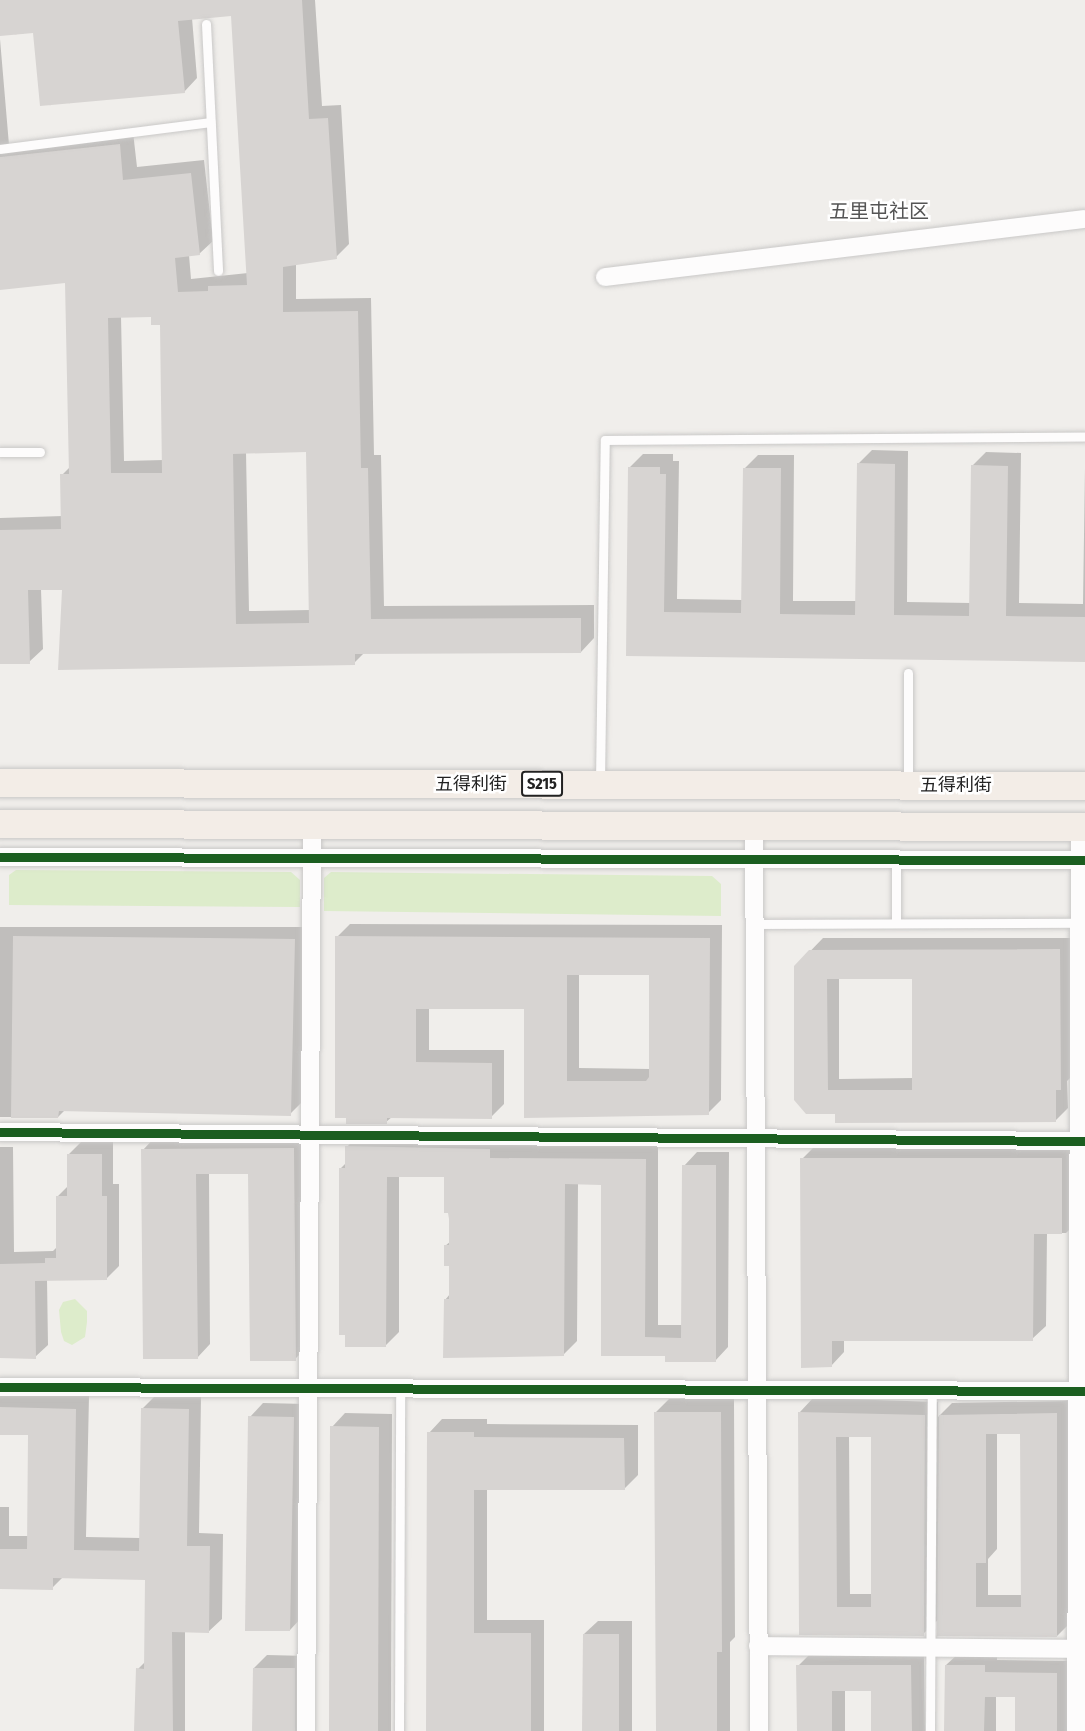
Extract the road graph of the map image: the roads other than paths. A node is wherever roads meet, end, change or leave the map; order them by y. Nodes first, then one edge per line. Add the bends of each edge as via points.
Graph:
1 (206, 24) dead end
2 (210, 122) junction
3 (0, 149) edge
4 (1085, 219) edge
5 (218, 271) dead end
6 (604, 277) dead end
7 (1085, 437) edge
8 (0, 452) edge
9 (40, 452) dead end
10 (908, 673) dead end
11 (0, 783) edge
12 (600, 784) junction
13 (908, 785) junction
14 (1085, 786) edge
15 (0, 824) edge
16 (312, 825) junction
17 (754, 826) junction
18 (1082, 827) edge
19 (0, 857) edge
20 (311, 858) junction
21 (755, 859) junction
22 (896, 859) junction
23 (1082, 860) edge
24 (1079, 922) junction
25 (896, 923) junction
26 (755, 924) junction
27 (0, 1132) edge
28 (310, 1133) junction
29 (756, 1138) junction
30 (1082, 1141) edge
31 (0, 1388) edge
32 (308, 1388) junction
33 (400, 1389) junction
34 (757, 1390) junction
35 (932, 1390) junction
36 (1081, 1391) edge
37 (759, 1646) junction
38 (931, 1647) junction
39 (1081, 1648) edge
40 (306, 1731) edge
41 (399, 1731) edge
42 (759, 1731) edge
43 (930, 1731) edge
44 (1076, 1731) edge

1 - 2 lane
2 - 3 lane
2 - 5 lane
4 - 6 street
7 - 12 lane via 604,440
8 - 9 lane
10 - 13 lane
11 - 12 main road, 五得利街 / S215
12 - 13 main road, 五得利街 / S215
13 - 14 main road, 五得利街 / S215
15 - 16 main road
16 - 17 main road
16 - 20 street
17 - 18 main road
17 - 21 street
18 - 23 street
19 - 20 street
20 - 21 street
20 - 28 street
21 - 22 street
21 - 26 street
22 - 23 street
22 - 25 lane
23 - 24 street
24 - 25 lane
24 - 30 street
25 - 26 lane
26 - 29 street
27 - 28 street
28 - 29 street
28 - 32 street
29 - 30 street
29 - 34 street
30 - 36 street
31 - 32 street
32 - 33 street
32 - 40 street
33 - 34 street
33 - 41 lane
34 - 35 street
34 - 37 street
35 - 36 street
35 - 38 lane
36 - 39 street
37 - 38 street
37 - 42 street
38 - 39 street
38 - 43 lane
39 - 44 street

